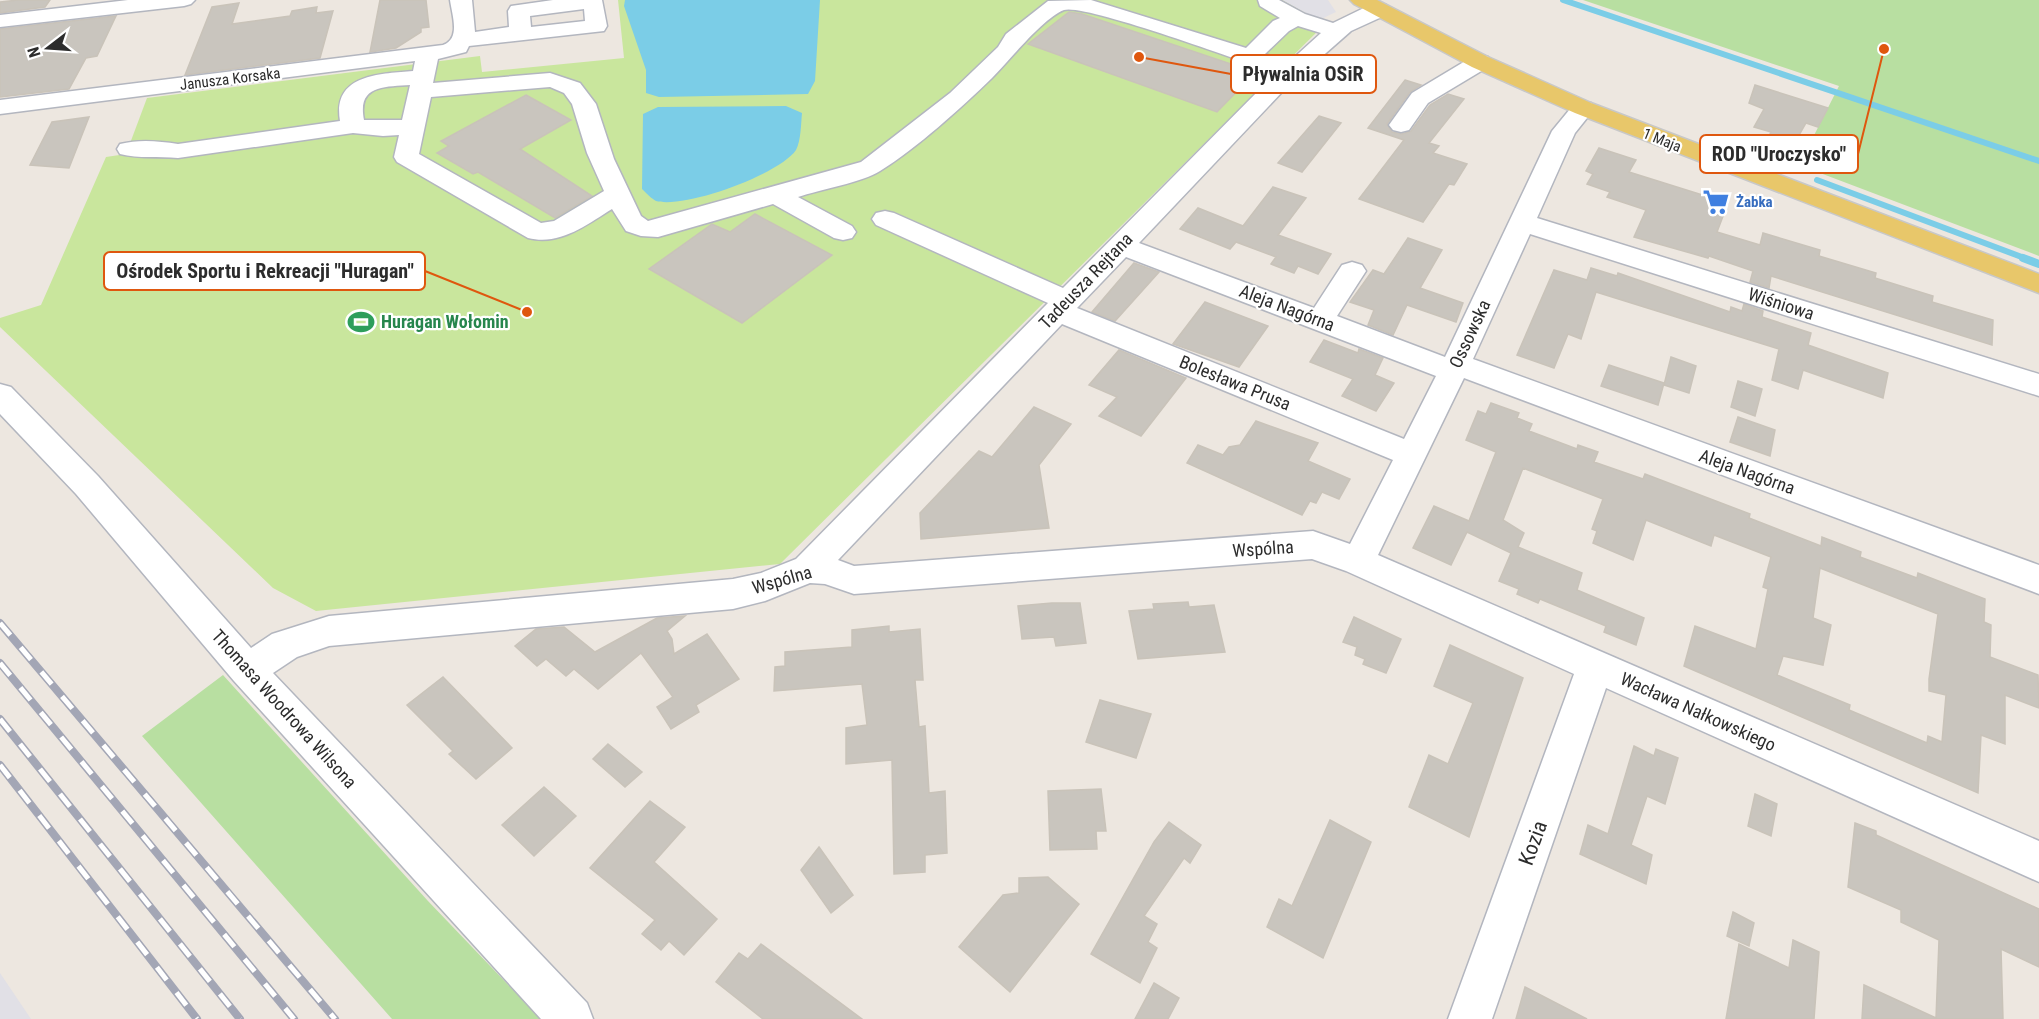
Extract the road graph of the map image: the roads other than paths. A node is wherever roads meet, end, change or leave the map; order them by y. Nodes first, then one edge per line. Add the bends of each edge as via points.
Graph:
1 (184, 0) edge
2 (461, 0) edge
3 (1267, 2) dead end
4 (1315, 2) dead end
5 (1370, 5) edge
6 (1292, 16) junction
7 (0, 21) edge
8 (1336, 31) junction
9 (520, 32) dead end
10 (460, 44) junction
11 (1251, 56) junction
12 (1480, 62) junction
13 (1294, 70) junction
14 (422, 74) junction
15 (0, 107) edge
16 (1583, 108) junction
17 (1401, 125) dead end
18 (353, 126) junction
19 (412, 126) junction
20 (129, 149) dead end
21 (618, 194) junction
22 (776, 195) junction
23 (885, 219) dead end
24 (1523, 223) junction
25 (843, 232) dead end
26 (1120, 245) junction
27 (1352, 271) dead end
28 (2039, 284) edge
29 (1063, 306) junction
30 (1320, 321) junction
31 (1455, 367) junction
32 (2039, 385) edge
33 (0, 396) edge
34 (1412, 455) junction
35 (1358, 561) junction
36 (808, 569) junction
37 (2039, 580) edge
38 (1595, 666) junction
39 (247, 669) junction
40 (2039, 861) edge
41 (571, 1019) edge
42 (1470, 1019) edge

1 - 7 street
2 - 10 street via 465,37
3 - 6 street
4 - 6 street
5 - 8 street, Tadeusza Rejtana
5 - 12 main road, 1 Maja
6 - 8 street
6 - 11 street
8 - 13 street, Tadeusza Rejtana
9 - 10 street, Janusza Korsaka
10 - 14 street, Janusza Korsaka
11 - 13 street
11 - 22 street via 1078,3 1056,6 1014,39 1007,51 958,98 870,167
12 - 16 main road, 1 Maja
12 - 17 street via 1420,98
13 - 26 street, Tadeusza Rejtana
14 - 15 street, Janusza Korsaka
14 - 18 street via 363,87 353,93
14 - 19 street
14 - 21 street via 550,80 567,85 588,107 596,144
16 - 24 street, Ossowska via 1564,131
16 - 28 main road, 1 Maja
18 - 19 street
18 - 20 street via 178,151
19 - 21 street via 406,157 537,232 561,229
21 - 22 street via 633,226 644,230
22 - 25 street
23 - 29 street, Bolesława Prusa
24 - 31 street, Ossowska
24 - 32 street, Wiśniowa
26 - 29 street, Tadeusza Rejtana
26 - 30 street, Aleja Nagórna
27 - 30 street
29 - 34 street, Bolesława Prusa
29 - 36 street, Tadeusza Rejtana
30 - 31 street, Aleja Nagórna
31 - 34 street, Ossowska
31 - 37 street, Aleja Nagórna
33 - 39 street, Thomasa Woodrowa Wilsona via 87,485
34 - 35 street, Ossowska
35 - 36 street, Wspólna via 1313,545 854,580
35 - 38 street, Wacława Nałkowskiego
36 - 39 street, Wspólna via 765,588 733,594 329,631 285,645
38 - 40 street, Wacława Nałkowskiego
38 - 42 street, Kozia
39 - 41 street, Thomasa Woodrowa Wilsona

